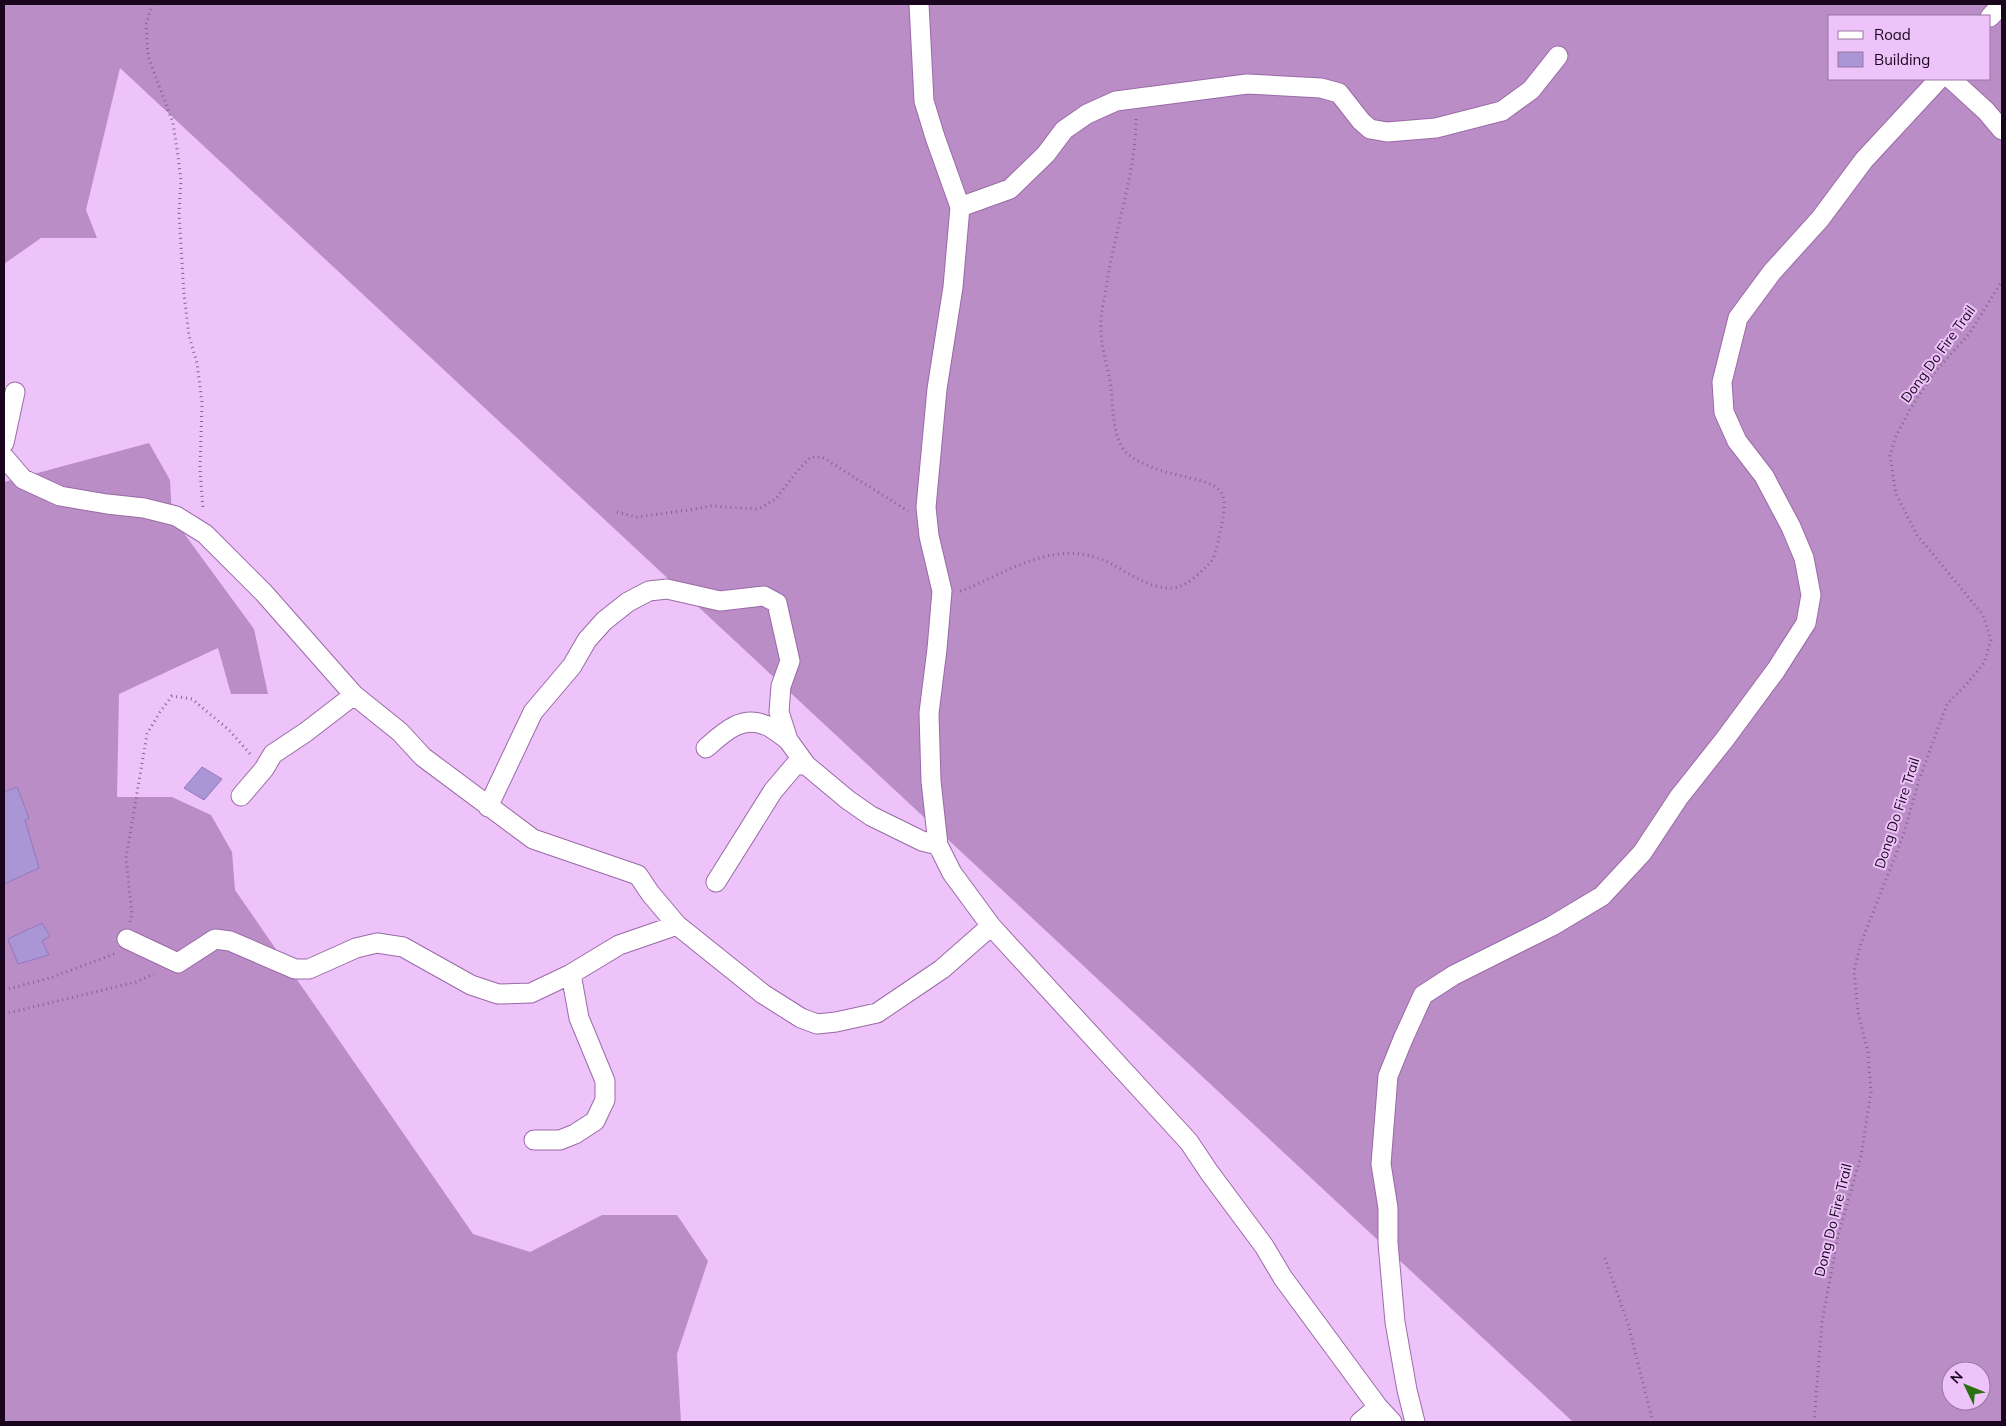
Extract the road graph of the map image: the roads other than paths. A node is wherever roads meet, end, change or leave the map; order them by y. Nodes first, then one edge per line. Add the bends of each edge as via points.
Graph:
1 (919, 4) edge
2 (2002, 4) edge
3 (1991, 16) edge
4 (1558, 56) dead end
5 (1938, 80) edge
6 (1952, 80) edge
7 (2002, 130) edge
8 (960, 207) junction
9 (15, 392) dead end
10 (4, 443) edge
11 (4, 457) edge
12 (354, 696) junction
13 (788, 740) junction
14 (706, 748) dead end
15 (806, 765) junction
16 (241, 796) dead end
17 (488, 807) junction
18 (938, 845) junction
19 (716, 882) dead end
20 (677, 925) junction
21 (991, 926) junction
22 (127, 938) road end
23 (571, 974) junction
24 (534, 1140) dead end
25 (1378, 1407) junction
26 (1360, 1422) edge
27 (1392, 1422) edge
28 (1415, 1422) edge

1 - 8 street via 924,101
2 - 3 street
4 - 8 street via 1531,90 1502,111 1436,128 1387,132 1370,129 1339,94 1321,88 1247,84 1116,101 1064,130 1046,154 1010,189
5 - 28 street via 1864,160 1738,318 1722,382 1724,412 1792,527 1804,558 1811,595 1806,623 1776,670 1679,797 1642,853 1602,896 1552,926 1454,974 1423,995 1388,1076 1381,1164 1388,1208 1395,1322
6 - 7 street
8 - 18 street via 926,508 942,591 928,713
9 - 10 street
11 - 12 street via 23,479 60,496 176,516 205,534 264,593
12 - 16 street via 273,754
12 - 17 street via 400,732 423,757
13 - 14 street via 765,725 746,721 722,733
13 - 15 street
13 - 17 street via 779,712 781,686 790,661 778,603 764,596 720,600 667,589 648,591 604,621 587,640 572,666 534,712
15 - 18 street via 871,816 922,841
15 - 19 street via 795,765 786,774
17 - 20 street via 533,840 638,875
18 - 21 street via 952,873
20 - 21 street via 763,994 817,1024 877,1013 942,970
20 - 23 street via 619,945
21 - 25 street via 1189,1142
22 - 23 street via 178,963 216,938 295,969 309,969 356,948 377,943 403,947 471,985 498,994 531,992
23 - 24 street via 579,1018 605,1081 605,1100 595,1121 574,1134 560,1140
25 - 26 street
25 - 27 street

